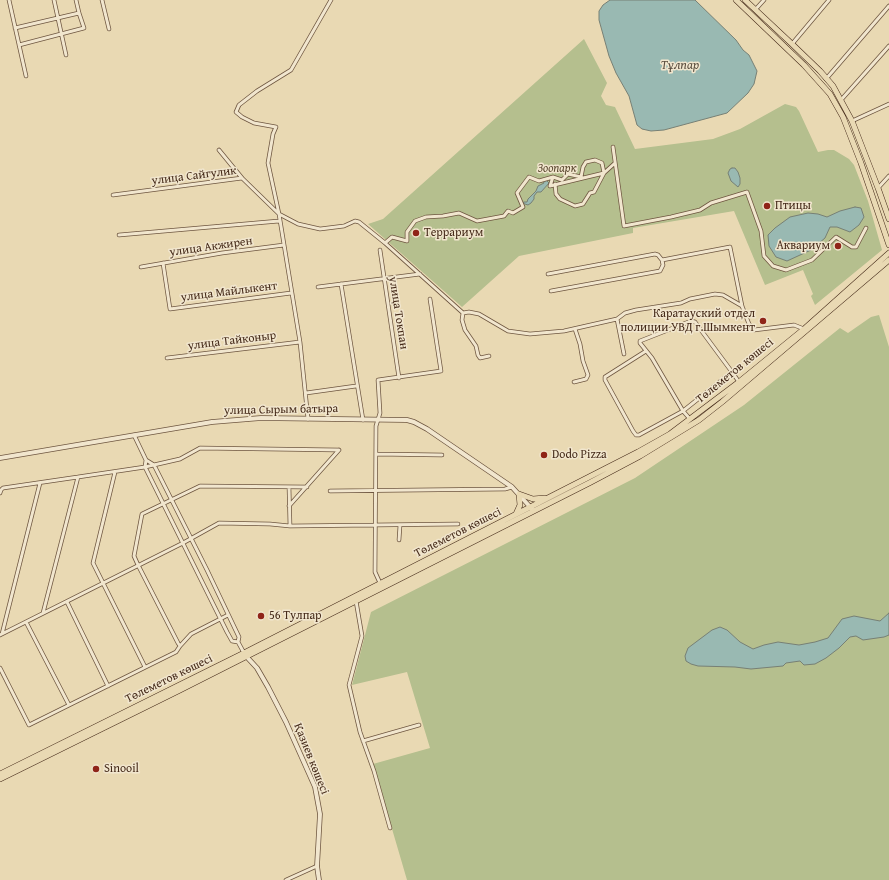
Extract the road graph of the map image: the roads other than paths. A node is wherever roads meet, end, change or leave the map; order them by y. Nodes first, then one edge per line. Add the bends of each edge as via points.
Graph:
1 (9, 0) edge
2 (54, 0) edge
3 (76, 0) edge
4 (102, 0) edge
5 (331, 0) edge
6 (736, 0) edge
7 (745, 0) edge
8 (764, 0) edge
9 (829, 0) edge
10 (889, 6) edge
11 (755, 10) junction
12 (79, 13) junction
13 (58, 18) junction
14 (15, 28) junction
15 (109, 29) dead end
16 (62, 34) junction
17 (19, 44) junction
18 (792, 44) junction
19 (889, 46) edge
20 (66, 55) dead end
21 (26, 76) dead end
22 (826, 79) junction
23 (841, 100) junction
24 (889, 104) edge
25 (852, 121) junction
26 (613, 147) dead end
27 (219, 150) dead end
28 (615, 163) junction
29 (604, 173) junction
30 (889, 176) edge
31 (553, 177) junction
32 (242, 178) junction
33 (555, 184) junction
34 (878, 188) junction
35 (113, 195) dead end
36 (279, 214) junction
37 (889, 219) edge
38 (279, 221) junction
39 (866, 228) dead end
40 (119, 236) dead end
41 (385, 243) junction
42 (284, 245) junction
43 (889, 245) edge
44 (380, 250) dead end
45 (889, 253) edge
46 (662, 260) junction
47 (889, 260) edge
48 (163, 263) junction
49 (141, 267) dead end
50 (420, 274) junction
51 (548, 274) dead end
52 (384, 279) junction
53 (341, 284) junction
54 (318, 287) dead end
55 (551, 291) dead end
56 (291, 293) junction
57 (430, 299) dead end
58 (742, 306) junction
59 (463, 313) junction
60 (617, 319) junction
61 (575, 329) junction
62 (804, 329) junction
63 (300, 342) junction
64 (646, 351) junction
65 (624, 354) dead end
66 (490, 356) dead end
67 (167, 358) dead end
68 (732, 372) junction
69 (399, 378) junction
70 (574, 382) dead end
71 (739, 382) junction
72 (356, 386) junction
73 (306, 393) junction
74 (683, 410) junction
75 (308, 419) junction
76 (690, 419) junction
77 (363, 420) junction
78 (378, 420) junction
79 (134, 435) junction
80 (376, 454) junction
81 (442, 456) dead end
82 (0, 458) edge
83 (146, 460) junction
84 (154, 465) junction
85 (145, 467) junction
86 (115, 472) junction
87 (78, 477) junction
88 (40, 483) junction
89 (289, 487) junction
90 (307, 487) junction
91 (512, 487) junction
92 (1, 489) edge
93 (375, 490) junction
94 (330, 491) dead end
95 (0, 492) edge
96 (519, 494) junction
97 (548, 498) junction
98 (171, 500) junction
99 (163, 504) junction
100 (290, 506) junction
101 (532, 509) junction
102 (515, 515) junction
103 (458, 524) dead end
104 (375, 525) junction
105 (400, 525) junction
106 (290, 526) junction
107 (191, 539) junction
108 (399, 540) dead end
109 (183, 543) junction
110 (138, 565) junction
111 (103, 583) junction
112 (380, 584) junction
113 (356, 601) junction
114 (67, 602) junction
115 (44, 613) junction
116 (228, 615) junction
117 (221, 618) junction
118 (26, 622) junction
119 (301, 626) junction
120 (1, 634) edge
121 (238, 642) junction
122 (180, 646) junction
123 (245, 654) junction
124 (145, 667) junction
125 (0, 668) edge
126 (108, 686) junction
127 (69, 705) junction
128 (419, 725) dead end
129 (363, 741) junction
130 (0, 774) edge
131 (0, 779) edge
132 (390, 828) dead end
133 (317, 866) junction
134 (286, 880) edge
135 (319, 880) edge

1 - 14 street
2 - 13 street
3 - 12 street
4 - 15 street
5 - 36 street via 291,70 239,105 236,112 254,124 276,127 268,163
6 - 43 main road via 804,65 833,99 862,163
7 - 11 main road
8 - 11 street
9 - 18 street
10 - 22 street
11 - 18 main road
12 - 13 street
12 - 16 street via 84,28
13 - 14 street
13 - 16 street
14 - 17 street
16 - 17 street
16 - 20 street
17 - 21 street
18 - 22 main road
19 - 23 street
22 - 23 main road
23 - 25 main road
24 - 25 street
25 - 34 main road
26 - 28 street
27 - 32 street
28 - 29 street
28 - 39 street via 624,226 700,210 711,203 747,192 761,231 764,256 773,266 786,270 812,260 836,237 856,247
29 - 31 street via 602,164 595,160 586,162 581,177 568,174 562,180
29 - 33 street
29 - 33 street via 594,192 590,193 582,204 576,206 560,199 556,194
30 - 34 street
31 - 33 street via 550,186
31 - 41 street via 539,181 529,177 517,193 523,207 513,213 508,211 504,216 477,221 458,213 426,217 415,221 407,232 407,241 392,237
32 - 35 street, улица Сайгулик
32 - 36 street, улица Сайгулик
34 - 37 main road
36 - 38 street
36 - 41 street, улица Сайгулик via 298,224 320,229 359,222
38 - 40 street
38 - 42 street
41 - 50 street, улица Сайгулик
42 - 48 street, улица Акжирен
42 - 56 street
44 - 52 street, улица Токпан
45 - 62 main road, Төлеметов көшесі
46 - 51 street via 655,254
46 - 55 street via 660,271
46 - 58 street via 730,247
47 - 101 main road, Төлеметов көшесі via 699,420 640,456
48 - 49 street, улица Акжирен
48 - 56 street, улица Майлыкент via 170,309
50 - 52 street
50 - 59 street, улица Сайгулик
52 - 53 street
52 - 69 street, улица Токпан
53 - 54 street
53 - 72 street
56 - 63 street
57 - 69 street via 441,371
58 - 60 street via 723,295 715,294 630,311
58 - 62 street via 754,330 794,325
59 - 61 street via 479,314 508,331 530,334
59 - 66 street via 464,330 476,346 478,355 480,358
60 - 61 street
60 - 65 street
61 - 70 street via 588,375 586,380
62 - 71 main road, Төлеметов көшесі
63 - 67 street, улица Тайконыр
63 - 73 street
64 - 68 street via 640,341 691,321 695,322
64 - 74 street
64 - 74 street via 604,380 633,431 639,435
68 - 71 street
68 - 74 street
69 - 78 street via 378,380
71 - 76 main road, Төлеметов көшесі
72 - 73 street
72 - 77 street
73 - 75 street
74 - 76 street
75 - 77 street, улица Сырым батыра
75 - 79 street, улица Сырым батыра via 261,418 212,422
76 - 97 main road, Төлеметов көшесі via 638,452
77 - 78 street, улица Сырым батыра
78 - 80 street
78 - 91 street, улица Сырым батыра via 407,420 422,425
79 - 82 street, улица Сырым батыра
79 - 83 street
80 - 81 street
80 - 93 street
83 - 84 street
83 - 85 street
84 - 85 street
84 - 90 street via 180,459 200,448 339,450
84 - 98 street
85 - 86 street
85 - 99 street
86 - 87 street
86 - 111 street via 93,562
87 - 88 street
87 - 115 street
88 - 92 street
88 - 120 street
89 - 90 street
89 - 98 street via 200,486
89 - 100 street
90 - 100 street
91 - 93 street
91 - 96 street, улица Сырым батыра
92 - 95 street
93 - 94 street
93 - 104 street
96 - 97 main road via 533,499
96 - 101 street, улица Сырым батыра
96 - 102 main road via 520,505
97 - 101 main road, Төлеметов көшесі
98 - 99 street
98 - 107 street
99 - 109 street
99 - 110 street via 142,514 134,554
100 - 106 street
101 - 102 main road, Төлеметов көшесі
101 - 113 main road, Төлеметов көшесі
102 - 112 main road, Төлеметов көшесі
103 - 105 street
104 - 105 street
104 - 106 street
104 - 112 street via 375,572
105 - 108 street
106 - 107 street via 219,523
107 - 109 street
107 - 116 street
109 - 110 street
109 - 117 street
110 - 111 street
110 - 122 street
111 - 114 street
111 - 124 street
112 - 119 main road, Төлеметов көшесі
113 - 119 main road, Төлеметов көшесі
113 - 129 street via 362,636 349,685
114 - 115 street
114 - 126 street
115 - 118 street
116 - 117 street
116 - 121 street via 239,637
117 - 121 street via 232,641
117 - 122 street via 191,634
118 - 120 street
118 - 127 street
119 - 123 main road, Төлеметов көшесі
121 - 123 street
122 - 124 street via 176,652
123 - 130 main road, Төлеметов көшесі
123 - 131 main road, Төлеметов көшесі
123 - 133 street, Қазиев көшесі via 268,687 315,787 320,814
124 - 126 street
125 - 127 street via 29,725
126 - 127 street
128 - 129 street
129 - 132 street
133 - 134 street
133 - 135 street, Қазиев көшесі

